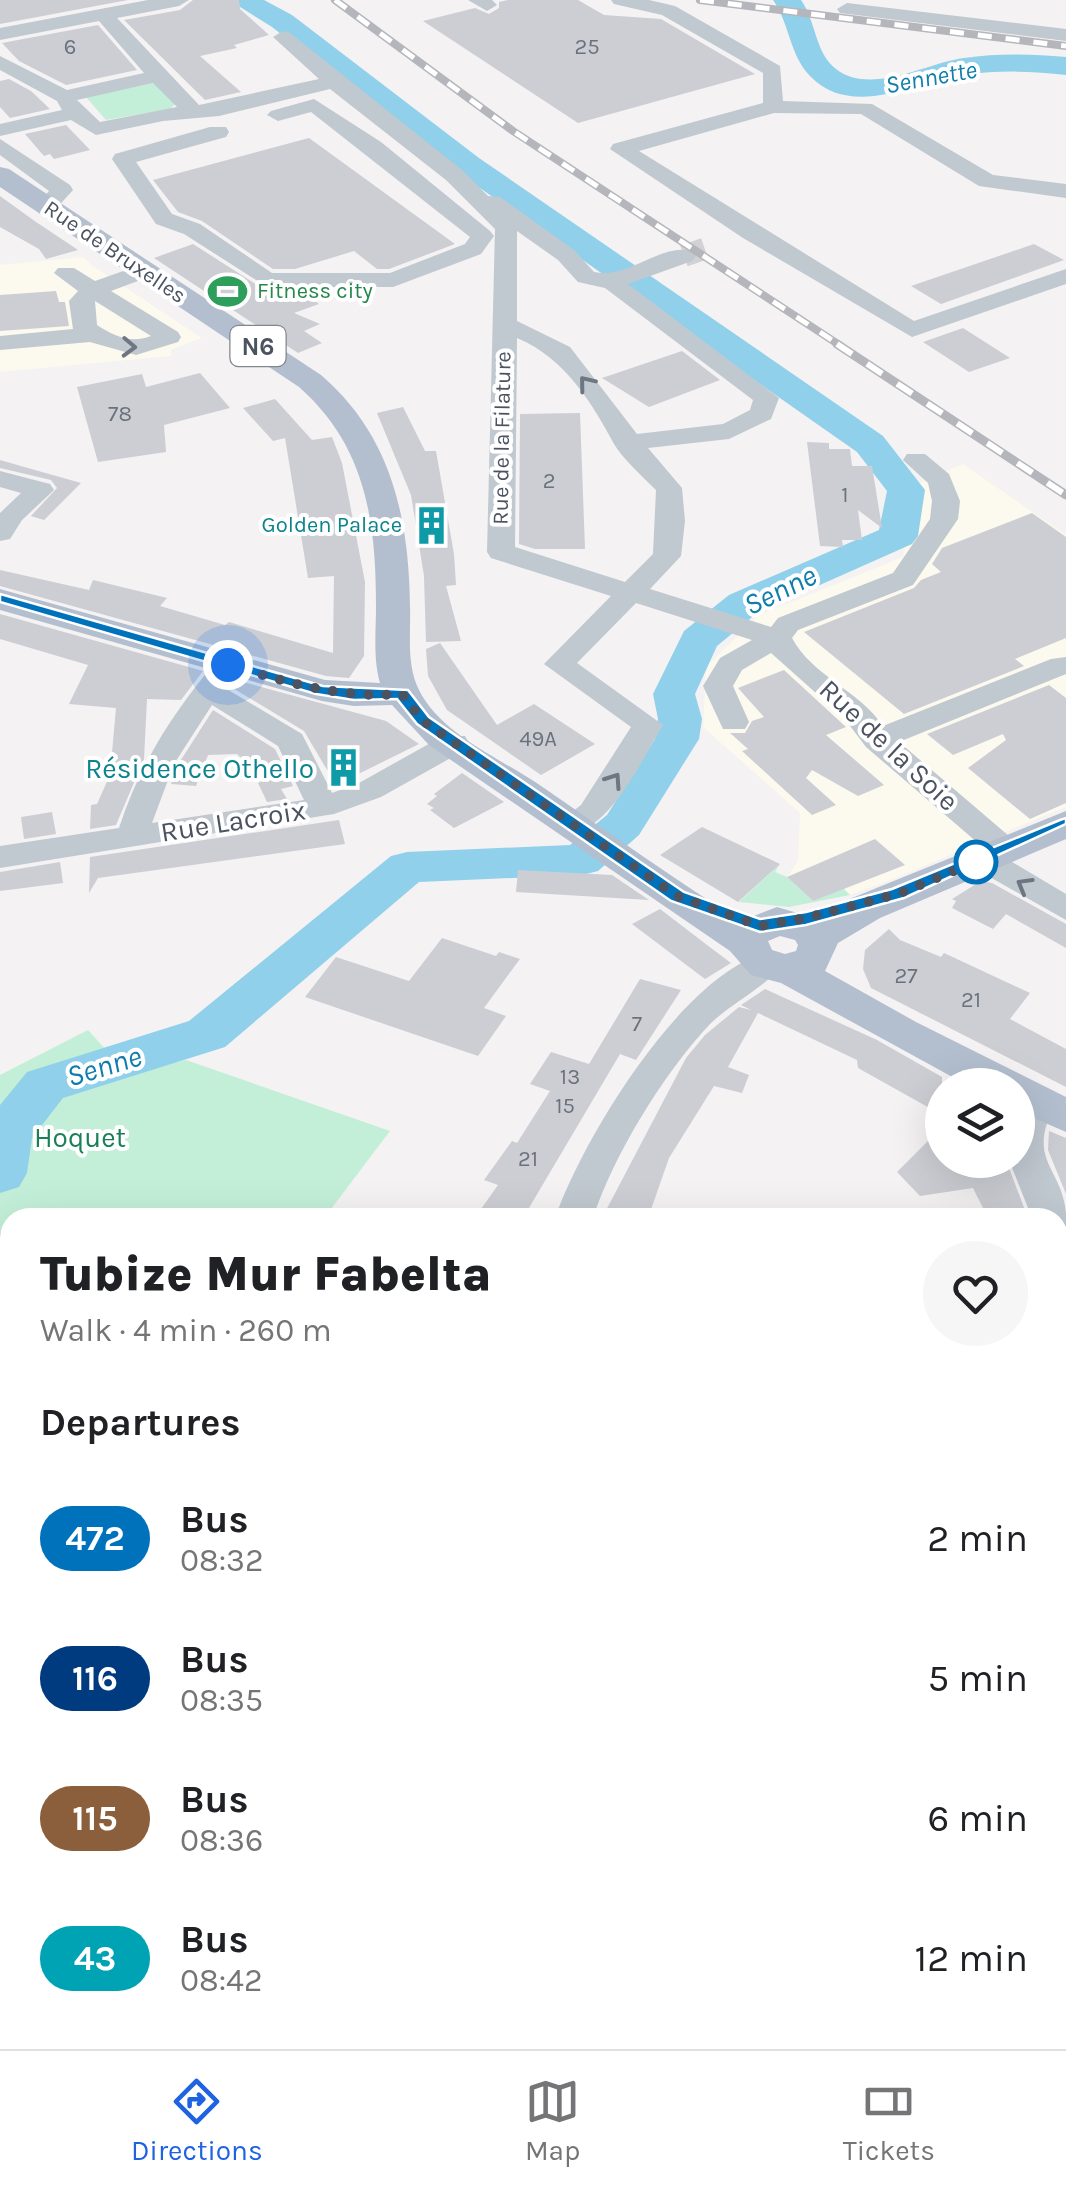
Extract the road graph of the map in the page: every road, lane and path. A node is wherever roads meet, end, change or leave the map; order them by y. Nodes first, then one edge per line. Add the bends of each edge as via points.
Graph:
1 (179, 0) edge
2 (622, 0) edge
3 (847, 9) dead end
4 (104, 14) junction
5 (0, 34) edge
6 (1066, 35) edge
7 (283, 37) dead end
8 (0, 62) edge
9 (158, 76) junction
10 (334, 82) junction
11 (69, 105) junction
12 (774, 107) junction
13 (195, 113) junction
14 (0, 130) edge
15 (218, 132) junction
16 (0, 145) edge
17 (0, 175) edge
18 (454, 176) junction
19 (1066, 191) edge
20 (46, 206) junction
21 (751, 234) junction
22 (715, 245) tunnel mouth
23 (684, 256) tunnel mouth
24 (143, 271) junction
25 (66, 272) dead end
26 (1066, 276) edge
27 (614, 283) junction
28 (96, 288) junction
29 (504, 324) junction
30 (94, 334) junction
31 (0, 343) edge
32 (627, 443) junction
33 (916, 460) dead end
34 (0, 479) edge
35 (0, 533) edge
36 (630, 591) junction
37 (0, 599) edge
38 (763, 634) junction
39 (1061, 665) dead end
40 (217, 677) junction
41 (402, 694) junction
42 (734, 722) dead end
43 (877, 740) junction
44 (454, 744) junction
45 (323, 806) junction
46 (1066, 824) edge
47 (575, 828) junction
48 (132, 837) junction
49 (994, 854) junction
50 (0, 857) edge
51 (898, 894) junction
52 (1066, 910) edge
53 (774, 950) junction
54 (852, 1004) junction
55 (973, 1068) edge
56 (1035, 1175) edge
57 (577, 1208) edge
58 (1047, 1208) edge

1 - 4 street
2 - 12 street via 668,10 773,70
3 - 6 street
4 - 5 street
4 - 9 street
7 - 10 street, Rue de la Filature
8 - 11 street
9 - 11 street
9 - 13 street
10 - 13 street
10 - 18 street, Rue de la Filature
11 - 13 street via 96,129
11 - 14 street
12 - 19 street via 865,108 987,180
12 - 21 street via 621,149
13 - 15 street
15 - 15 street via 314,105 482,236 474,249 393,280 267,280 192,229 164,219 123,159
16 - 20 street via 62,190
17 - 20 main road, Rue de Bruxelles / N6
18 - 27 street via 566,255 586,277
18 - 29 street, Rue de la Filature via 506,228
20 - 24 main road, Rue de Bruxelles / N6
21 - 22 street
21 - 26 street via 912,330
23 - 27 street
24 - 28 street
24 - 41 main road, Rue de Bruxelles / N6 via 310,381 353,421 370,455 382,506 392,576 394,677
25 - 28 street
27 - 32 street via 766,398 762,414 729,432
28 - 30 street via 81,301 86,328
30 -> 28 street via 111,346 136,350 169,337
32 -> 29 street, Rue de la Filature via 558,349
29 - 36 street, Rue de la Filature via 500,552
30 - 31 street
32 - 36 street, Rue de la Filature via 669,488 671,521 667,556
33 - 38 street via 940,480 946,501 944,519 903,579
34 - 35 street via 41,490
36 - 38 street
47 -> 36 street, Rue de la Filature via 648,725 559,664
37 - 40 main road
38 - 42 street via 730,664 718,686
38 - 43 street, Rue de la Soie via 864,719
39 - 43 street
40 - 41 main road
40 - 45 street via 291,741
40 - 48 street via 165,744
41 - 44 main road
43 - 49 street, Rue de la Soie
44 - 45 street, Rue Lacroix via 370,790
44 - 47 main road
45 - 48 street, Rue Lacroix
46 - 49 main road
47 - 53 main road
48 - 50 street, Rue Lacroix
49 - 51 main road
52 -> 49 street, Rue de la Soie
51 - 53 main road
51 - 54 main road via 896,908 871,922 842,958
53 - 54 main road
53 - 57 street via 698,1013 658,1061
54 - 55 main road
56 - 58 street

